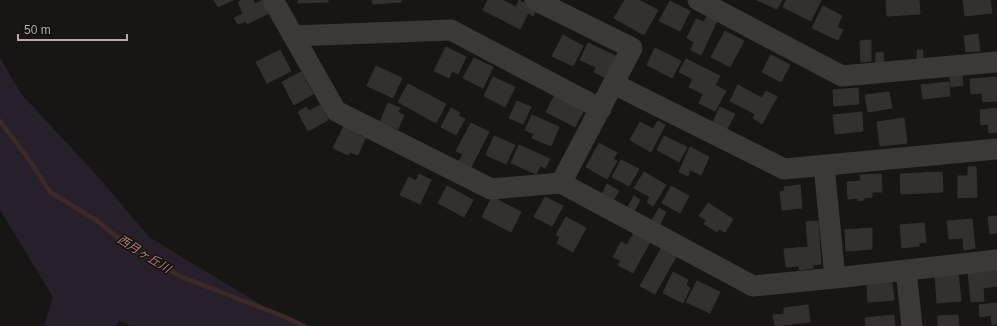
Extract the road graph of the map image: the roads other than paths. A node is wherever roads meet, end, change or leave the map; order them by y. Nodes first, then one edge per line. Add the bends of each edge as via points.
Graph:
1 (273, 0) edge
2 (534, 0) edge
3 (698, 0) edge
4 (293, 36) junction
5 (997, 62) edge
6 (614, 84) junction
7 (601, 109) junction
8 (997, 149) edge
9 (824, 166) junction
10 (561, 183) junction
11 (997, 260) edge
12 (906, 270) junction
13 (834, 278) junction
14 (912, 326) edge

1 - 4 street
2 - 6 street via 632,48
3 - 5 street via 842,76
4 - 7 street via 451,30
4 - 10 street via 336,111 491,189
6 - 7 street
6 - 9 street via 784,169
7 - 10 street
8 - 9 street
9 - 13 street
10 - 13 street via 753,286
11 - 12 street
12 - 13 street
12 - 14 street

